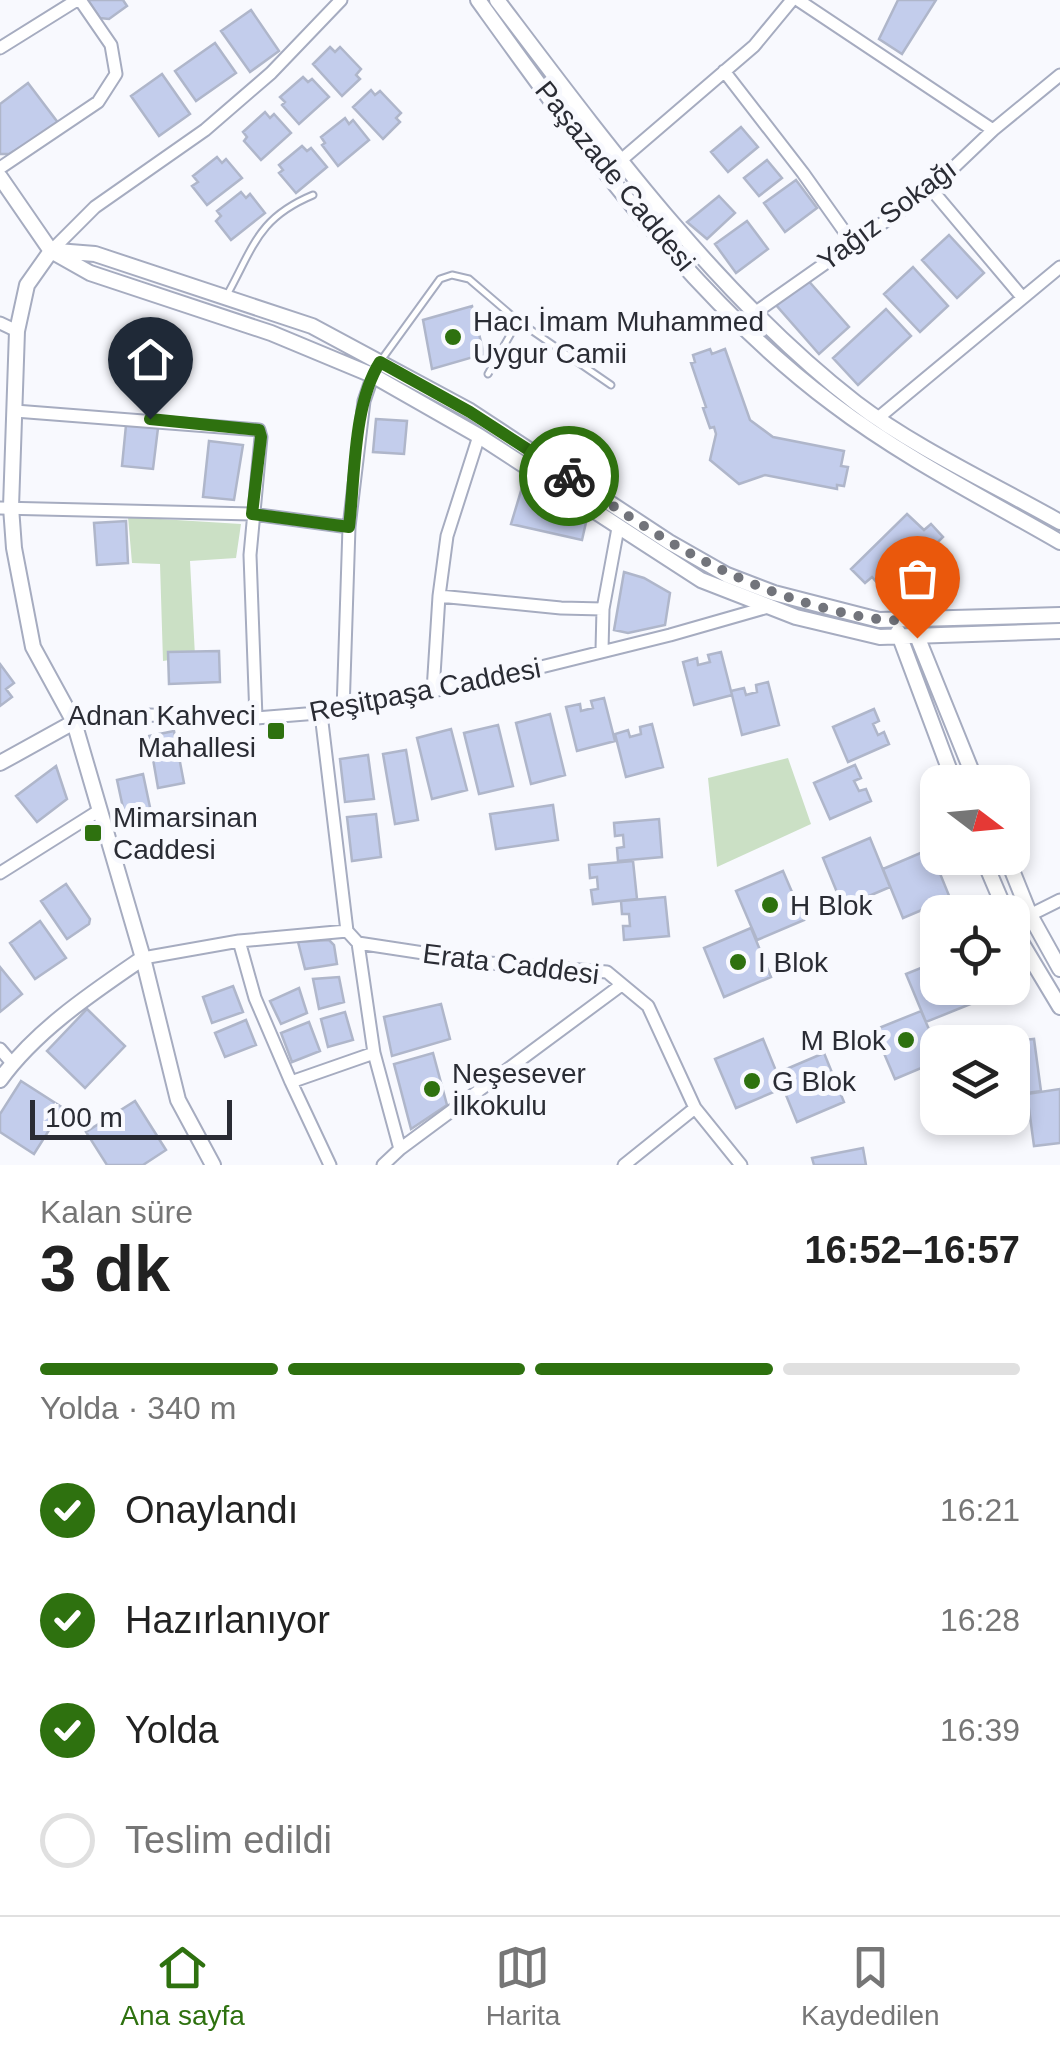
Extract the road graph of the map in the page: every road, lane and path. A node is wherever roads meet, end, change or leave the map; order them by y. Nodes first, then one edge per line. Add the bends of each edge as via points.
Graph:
1 (78, 0) edge
2 (341, 0) edge
3 (478, 0) edge
4 (498, 0) edge
5 (795, 0) edge
6 (0, 48) edge
7 (724, 71) junction
8 (1060, 75) edge
9 (993, 130) junction
10 (620, 161) junction
11 (0, 168) edge
12 (606, 170) junction
13 (0, 177) edge
14 (931, 189) junction
15 (313, 195) dead end
16 (854, 245) junction
17 (51, 250) junction
18 (1060, 268) edge
19 (226, 297) junction
20 (1022, 297) junction
21 (756, 312) junction
22 (518, 321) junction
23 (739, 322) junction
24 (0, 323) edge
25 (17, 331) junction
26 (0, 336) edge
27 (380, 362) junction
28 (488, 374) dead end
29 (372, 376) junction
30 (610, 385) dead end
31 (15, 410) junction
32 (878, 418) junction
33 (479, 436) junction
34 (6, 508) edge
35 (252, 514) junction
36 (1060, 522) edge
37 (349, 527) junction
38 (618, 528) junction
39 (1060, 542) edge
40 (438, 596) junction
41 (771, 600) junction
42 (603, 609) junction
43 (1060, 615) edge
44 (905, 621) junction
45 (1060, 631) edge
46 (898, 638) junction
47 (917, 638) junction
48 (602, 650) junction
49 (432, 691) junction
50 (343, 710) junction
51 (321, 714) junction
52 (256, 718) junction
53 (74, 722) junction
54 (0, 762) edge
55 (947, 765) edge
56 (969, 765) edge
57 (100, 810) junction
58 (0, 872) edge
59 (1060, 900) edge
60 (1030, 916) joint
61 (347, 932) junction
62 (238, 941) junction
63 (358, 943) junction
64 (1030, 956) edge
65 (143, 958) junction
66 (1060, 970) edge
67 (620, 986) junction
68 (1060, 1008) edge
69 (0, 1049) edge
70 (374, 1053) junction
71 (12, 1063) junction
72 (0, 1080) edge
73 (290, 1082) junction
74 (695, 1108) junction
75 (400, 1149) junction
76 (214, 1165) edge
77 (330, 1165) edge
78 (383, 1165) edge
79 (624, 1165) edge
80 (741, 1165) edge

1 - 6 street
1 - 11 street via 111,45 116,74 98,102
2 - 17 street via 271,73 95,207
3 - 12 street, Paşazade Caddesi
4 - 10 street, Paşazade Caddesi
5 - 7 street
5 - 9 street
7 - 10 street
7 - 16 street
8 - 9 street, Yağız Sokağı
9 - 14 street, Yağız Sokağı
10 - 12 street
10 - 21 street, Paşazade Caddesi
12 - 23 street, Paşazade Caddesi
13 - 17 street
14 - 16 street, Yağız Sokağı
14 - 20 street
15 - 19 lane via 268,222
16 - 21 street, Yağız Sokağı
17 - 19 street via 96,254
17 - 25 street via 26,285
17 - 29 street via 90,272 271,332
18 - 20 street
19 - 27 street via 312,326
20 - 32 street
21 - 23 street
21 - 32 street, Paşazade Caddesi
22 - 27 lane via 469,280 446,276
22 - 28 lane
22 - 30 lane
23 - 39 street, Paşazade Caddesi via 869,431
24 - 25 street
25 - 26 street
25 - 31 street
27 - 29 street
27 - 41 street
29 - 33 street
29 - 37 street
31 - 34 street
31 - 35 street via 259,430
32 - 36 street, Paşazade Caddesi
33 - 38 street
33 - 40 street via 447,536
34 - 35 street
34 - 53 street via 32,647
35 - 37 street
35 - 52 street
37 - 50 street
38 - 41 street via 701,580
38 - 42 street
40 - 42 street
40 - 49 street
41 - 44 street
41 - 46 street via 859,632
41 - 48 street, Reşitpaşa Caddesi
42 - 48 street
43 - 44 street
44 - 46 street
44 - 47 street
45 - 47 street
46 - 47 street
46 - 55 street
47 - 56 street
48 - 49 street, Reşitpaşa Caddesi
49 - 50 street, Reşitpaşa Caddesi
50 - 51 street, Reşitpaşa Caddesi
51 - 52 street, Reşitpaşa Caddesi
51 - 61 street
52 - 53 street, Reşitpaşa Caddesi
53 - 54 street
53 - 57 street
57 - 58 street
57 - 65 street
59 - 60 street
60 - 66 street
61 - 62 street
61 - 63 street
62 - 65 street
62 - 73 street
63 - 67 street, Erata Caddesi via 608,972
63 - 70 street
64 - 68 street
65 - 71 street via 80,1002
65 - 76 street via 178,1100
67 - 74 street, Erata Caddesi via 648,1006
67 - 75 street
69 - 71 street
70 - 73 street
70 - 75 street
71 - 72 street
73 - 77 street
74 - 79 street
74 - 80 street, Erata Caddesi
75 - 78 street

